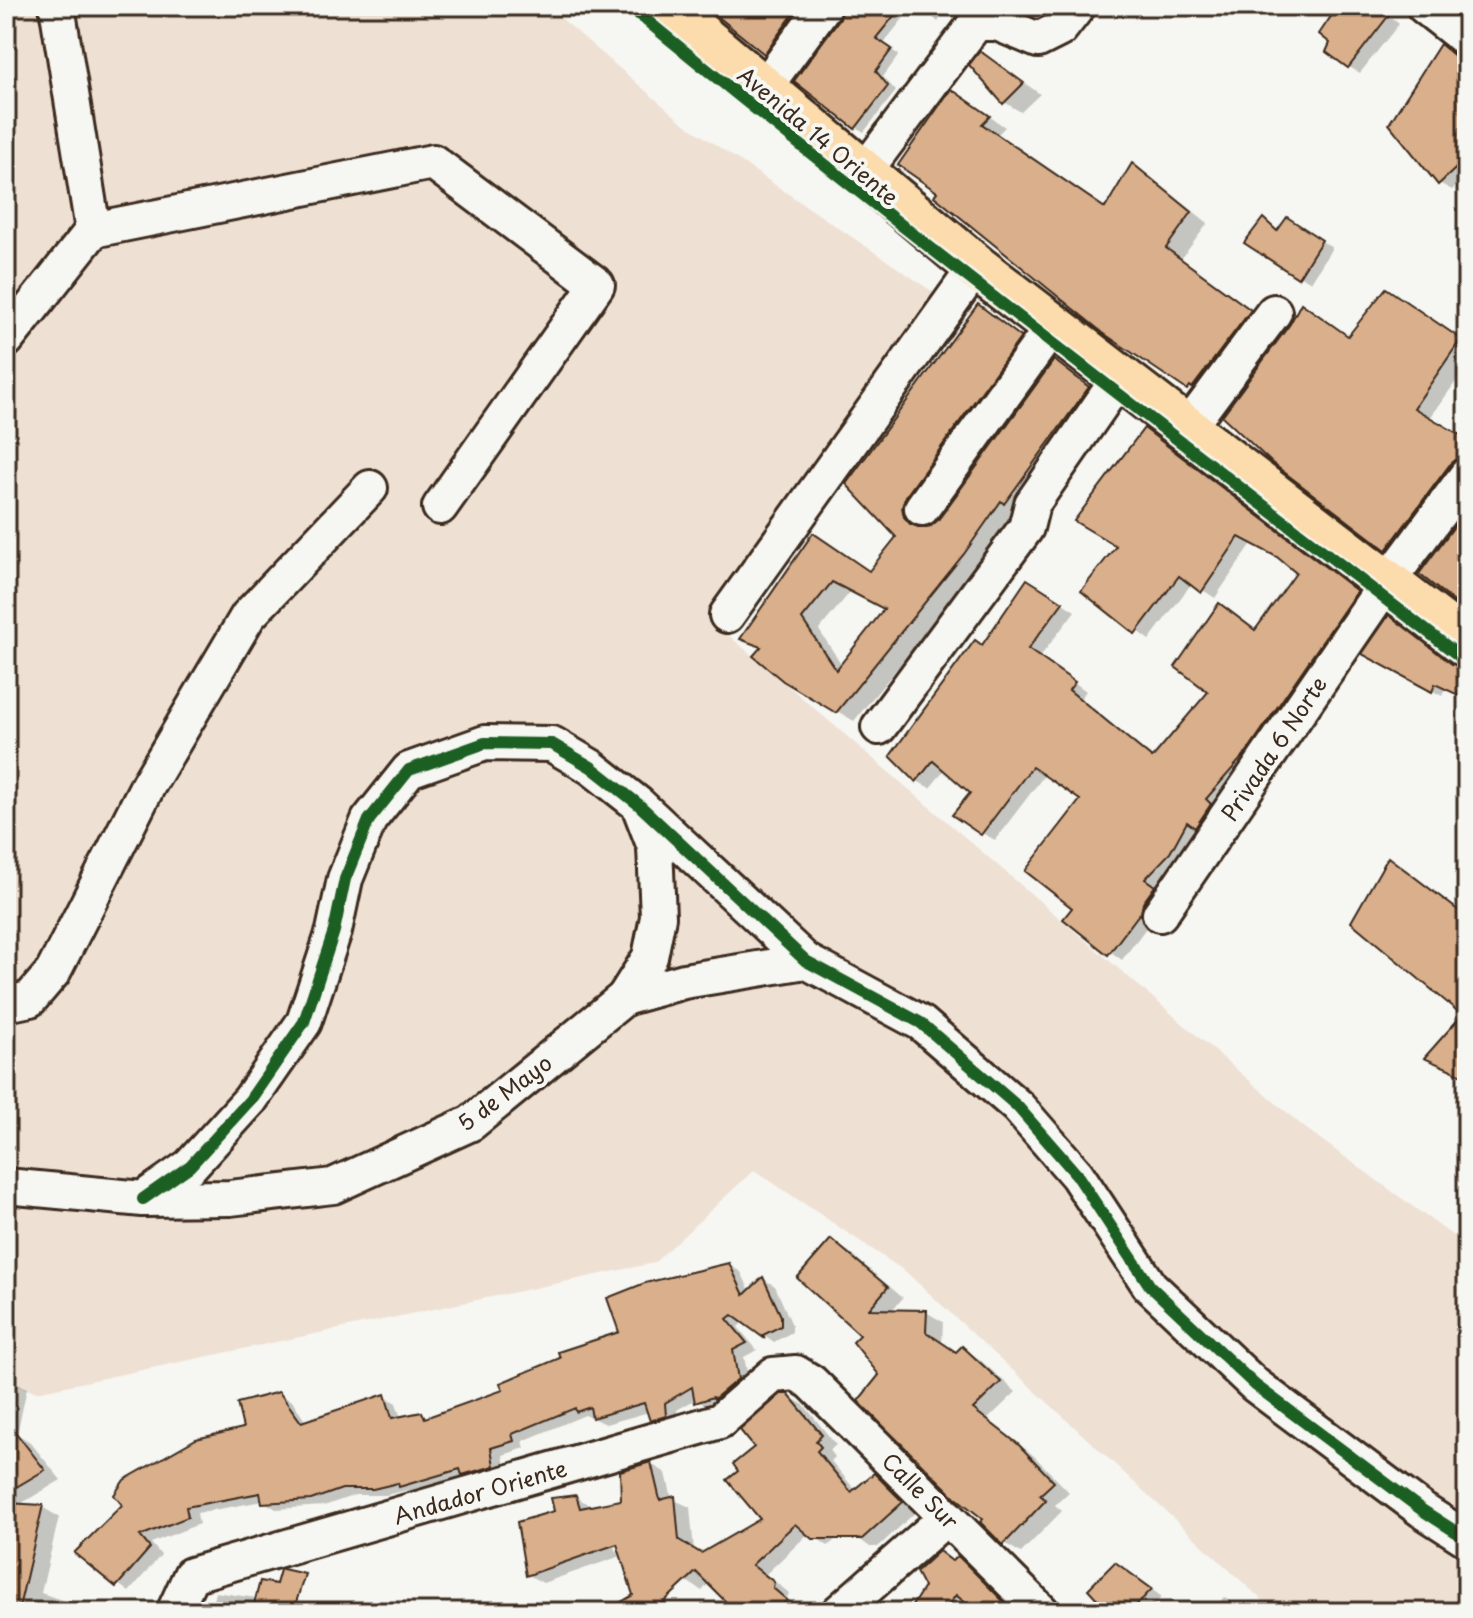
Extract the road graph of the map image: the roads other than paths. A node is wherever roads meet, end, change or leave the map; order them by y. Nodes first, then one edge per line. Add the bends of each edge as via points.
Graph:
1 (57, 6) edge
2 (665, 6) edge
3 (824, 6) edge
4 (1078, 6) edge
5 (1424, 6) edge
6 (1467, 40) edge
7 (764, 88) junction
8 (864, 172) junction
9 (93, 230) junction
10 (976, 267) junction
11 (1274, 312) dead end
12 (1054, 325) junction
13 (6, 340) edge
14 (1120, 377) junction
15 (1187, 429) junction
16 (1467, 475) edge
17 (370, 488) dead end
18 (440, 507) dead end
19 (922, 508) dead end
20 (1388, 583) junction
21 (727, 615) dead end
22 (1467, 644) edge
23 (879, 727) dead end
24 (638, 804) junction
25 (1160, 914) dead end
26 (806, 961) junction
27 (624, 998) junction
28 (6, 1004) edge
29 (6, 1186) edge
30 (143, 1199) junction
31 (796, 1373) joint
32 (947, 1517) junction
33 (1467, 1539) edge
34 (174, 1612) edge
35 (839, 1612) edge
36 (1042, 1612) edge

1 - 9 street
2 - 7 main road, Avenida 14 Oriente
3 - 7 street
4 - 8 street via 1060,29 1038,40 997,23 976,23
5 - 6 street
7 - 8 main road, Avenida 14 Oriente
8 - 10 main road, Avenida 14 Oriente
9 - 13 street
9 - 18 street via 433,162 597,285
10 - 12 main road, Avenida 14 Oriente
10 - 21 street
11 - 15 street
12 - 14 main road, Avenida 14 Oriente
12 - 19 street
14 - 15 main road, Avenida 14 Oriente
14 - 23 street via 1032,504 1026,528
15 - 20 main road, Avenida 14 Oriente
16 - 20 street, Privada 6 Norte
17 - 28 street via 248,616 148,785 53,972 30,999
20 - 22 main road, Avenida 14 Oriente
20 - 25 street, Privada 6 Norte
24 - 26 street
24 - 27 street via 655,847 658,917 650,957
24 - 30 street via 552,744 485,743 409,770 369,820 345,879 304,1022 250,1100 190,1166
26 - 27 street, 5 de Mayo via 684,981
26 - 33 street via 921,1023 1017,1106 1077,1175 1150,1286 1255,1385
27 - 30 street, 5 de Mayo via 471,1123 333,1186 230,1198
29 - 30 street, 5 de Mayo
31 - 32 street, Calle Sur
31 - 34 street, Andador Oriente via 773,1375 720,1421 191,1575
32 - 35 street
32 - 36 street, Calle Sur

